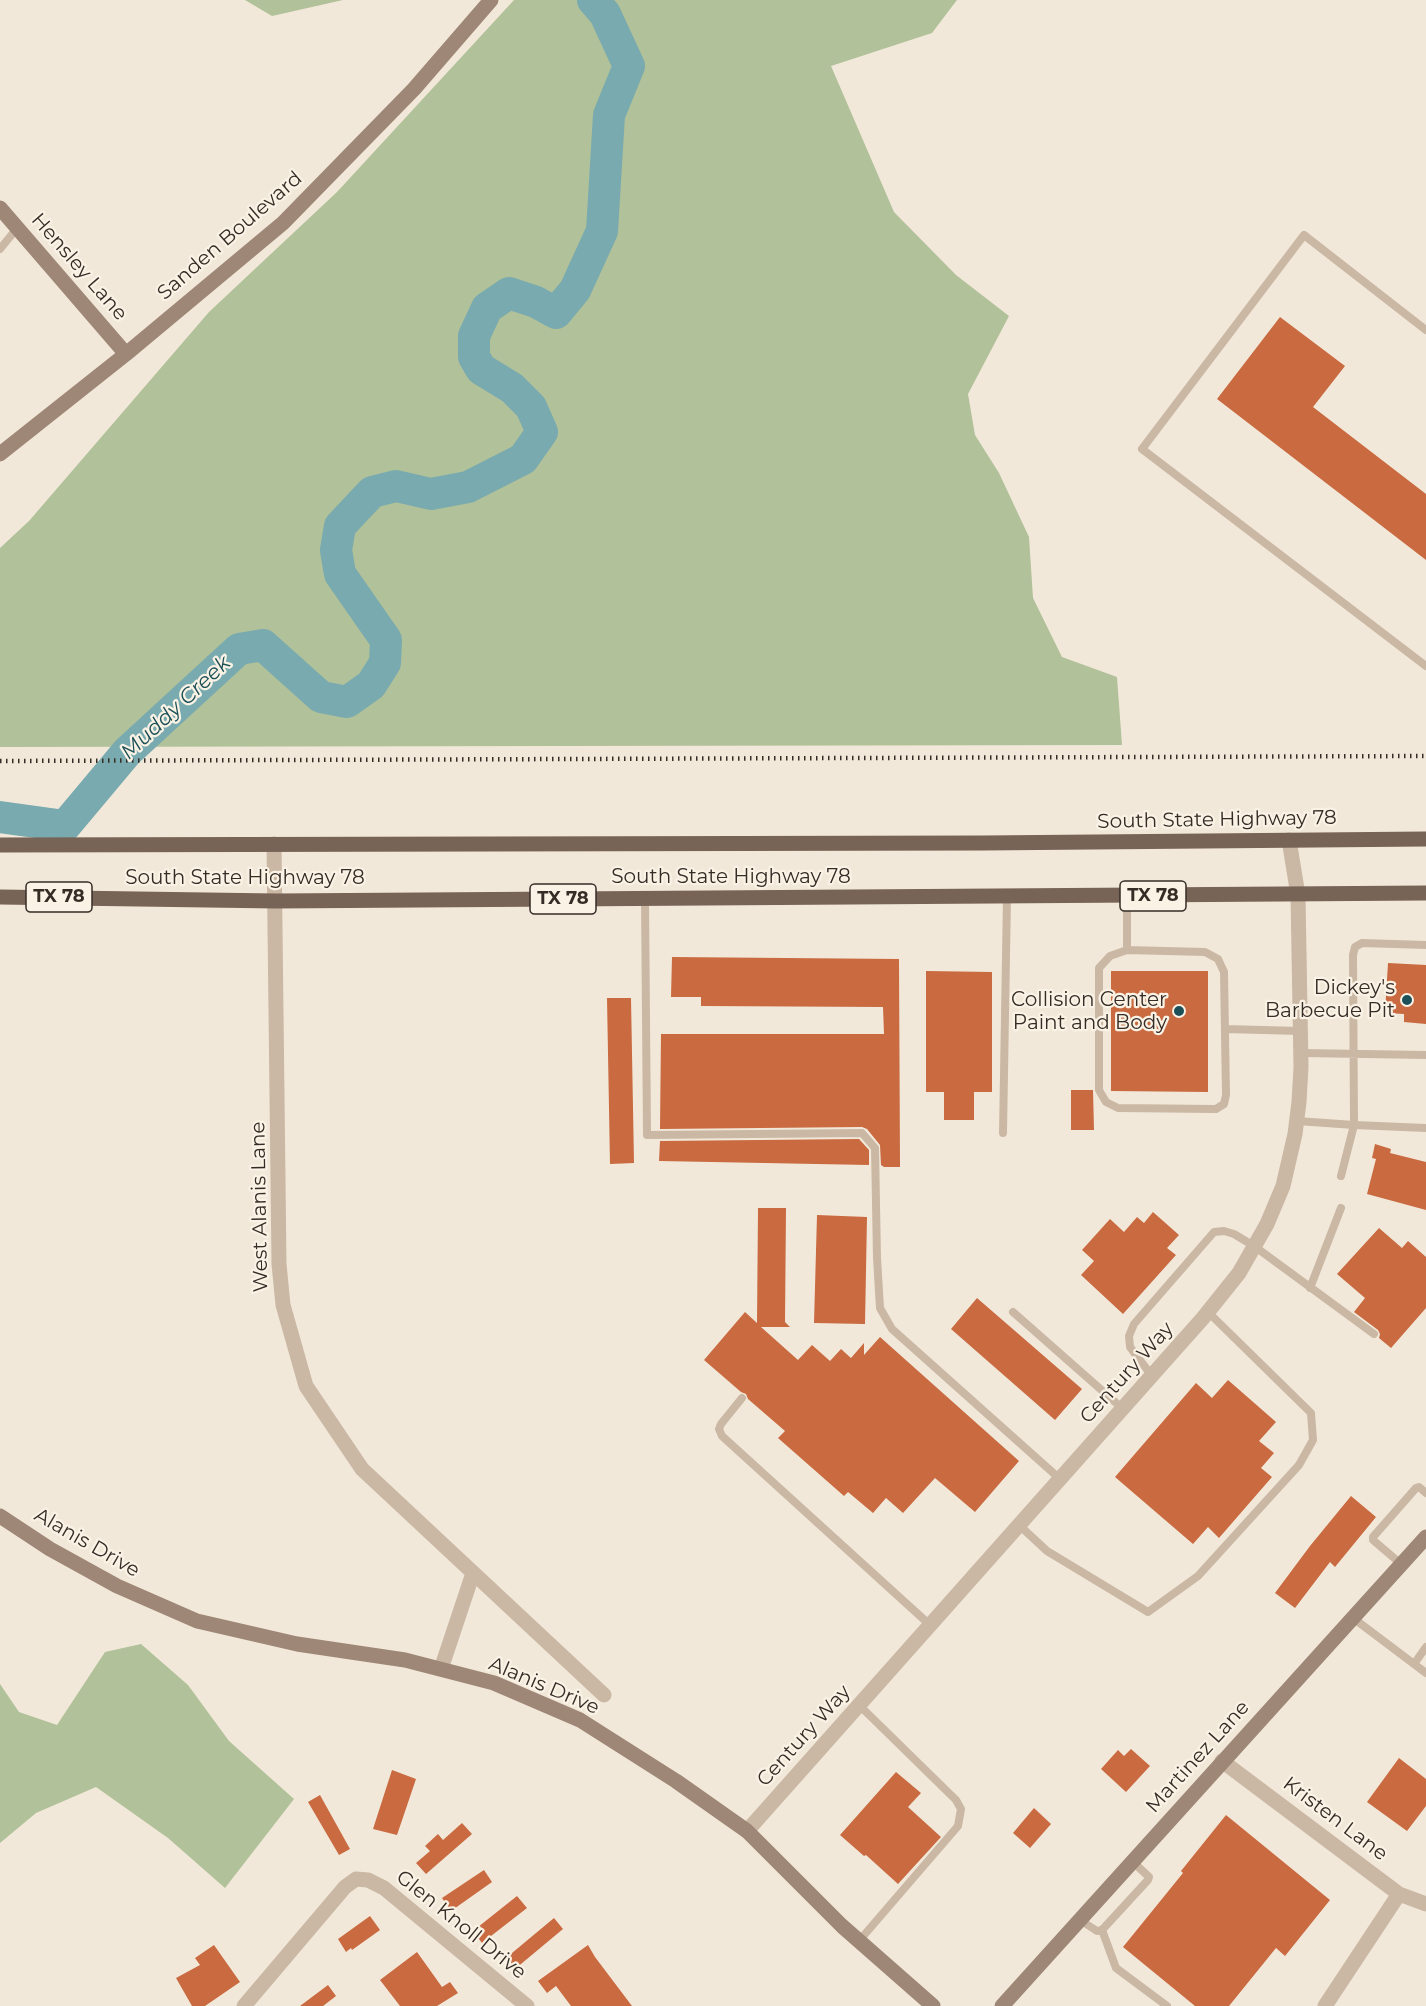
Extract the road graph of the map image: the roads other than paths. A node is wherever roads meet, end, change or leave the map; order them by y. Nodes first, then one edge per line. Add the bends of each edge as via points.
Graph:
1 (491, 0) edge
2 (0, 208) edge
3 (18, 227) junction
4 (0, 249) edge
5 (1426, 330) edge
6 (126, 354) junction
7 (0, 454) edge
8 (1426, 666) edge
9 (1426, 838) edge
10 (1289, 840) junction
11 (274, 844) junction
12 (0, 845) edge
13 (1426, 893) edge
14 (1298, 895) junction
15 (1127, 896) junction
16 (0, 897) edge
17 (1007, 897) junction
18 (645, 899) junction
19 (276, 901) junction
20 (1426, 945) edge
21 (1127, 950) junction
22 (1225, 1029) junction
23 (1301, 1031) junction
24 (1301, 1053) junction
25 (1353, 1055) junction
26 (1426, 1055) edge
27 (1297, 1121) junction
28 (1354, 1125) junction
29 (1426, 1128) edge
30 (1003, 1133) dead end
31 (1341, 1176) dead end
32 (1341, 1208) dead end
33 (1254, 1246) junction
34 (1311, 1288) junction
35 (1013, 1312) dead end
36 (1208, 1312) junction
37 (1374, 1334) dead end
38 (1152, 1376) junction
39 (742, 1398) dead end
40 (1123, 1409) junction
41 (1060, 1479) junction
42 (1426, 1493) edge
43 (0, 1516) edge
44 (1019, 1525) junction
45 (1426, 1537) edge
46 (1401, 1564) junction
47 (473, 1573) junction
48 (1353, 1618) junction
49 (930, 1625) junction
50 (1426, 1647) edge
51 (1414, 1664) junction
52 (441, 1669) junction
53 (1426, 1673) edge
54 (604, 1695) dead end
55 (859, 1705) junction
56 (1222, 1761) junction
57 (747, 1831) junction
58 (1132, 1862) junction
59 (1399, 1894) junction
60 (1426, 1904) edge
61 (1080, 1920) junction
62 (1102, 1930) junction
63 (859, 1941) junction
64 (244, 2006) edge
65 (527, 2006) edge
66 (933, 2006) edge
67 (1002, 2006) edge
68 (1167, 2006) edge
69 (1325, 2006) edge

1 - 6 street, Sanden Boulevard via 414,89 283,223
2 - 3 street, Hensley Lane
3 - 4 lane
3 - 6 street, Hensley Lane
5 - 8 lane via 1304,235 1142,449
6 - 7 street, Sanden Boulevard
9 - 10 main road, South State Highway 78
10 - 11 main road, South State Highway 78
10 - 14 street, Century Way
11 - 12 main road, South State Highway 78
11 - 19 street, West Alanis Lane
13 - 14 main road, South State Highway 78 / TX 78
14 - 15 main road, South State Highway 78 / TX 78
14 - 23 street, Century Way
15 - 17 main road, South State Highway 78 / TX 78
15 - 21 lane
16 - 19 main road, South State Highway 78 / TX 78
17 - 18 main road, South State Highway 78 / TX 78
17 - 30 lane
18 - 19 main road, South State Highway 78 / TX 78
18 - 41 lane via 647,1135 862,1133 874,1148 880,1308 891,1329
19 - 47 street, West Alanis Lane via 279,1264 291,1340 306,1386 362,1469
20 - 25 lane via 1362,943 1355,948
21 - 22 lane via 1205,952 1218,959 1224,972
21 - 22 lane via 1110,956 1099,968 1099,1090 1106,1102 1118,1108 1216,1109 1224,1104 1226,1095
22 - 23 lane
23 - 24 street, Century Way
24 - 25 lane
24 - 27 street, Century Way
25 - 26 lane
25 - 28 lane
27 - 28 lane
27 - 33 street, Century Way via 1283,1186
28 - 29 lane
28 - 31 lane
32 - 34 lane
33 - 34 lane
33 - 36 street, Century Way
33 - 38 lane via 1234,1234 1214,1232 1134,1324 1129,1335 1130,1347
34 - 37 lane
35 - 40 lane
36 - 38 street, Century Way
36 - 44 lane via 1311,1413 1313,1440 1299,1465 1198,1576 1148,1612 1047,1551
38 - 40 street, Century Way
39 - 49 lane via 721,1424 722,1436
40 - 41 street, Century Way
41 - 44 street, Century Way
42 - 46 lane via 1416,1488 1373,1537
43 - 52 street, Alanis Drive via 117,1586 197,1621 297,1644
44 - 49 street, Century Way
45 - 46 street, Martinez Lane
46 - 48 street, Martinez Lane
47 - 52 street
47 - 54 street, West Alanis Lane
48 - 51 lane
48 - 56 street, Martinez Lane
49 - 55 street, Century Way
50 - 51 lane
51 - 53 lane
52 - 57 street, Alanis Drive via 494,1683 580,1720
55 - 57 street, Century Way
55 - 63 lane via 961,1809 958,1826
56 - 58 street, Martinez Lane
56 - 59 street, Kristen Lane
57 - 63 street, Alanis Drive
58 - 61 street, Martinez Lane
58 - 62 lane via 1149,1877
59 - 60 street, Kristen Lane
59 - 69 street
61 - 62 lane
61 - 67 street, Martinez Lane
62 - 68 lane via 1116,1968
63 - 66 street, Alanis Drive
64 - 65 street, Glen Knoll Drive via 356,1879 384,1888

